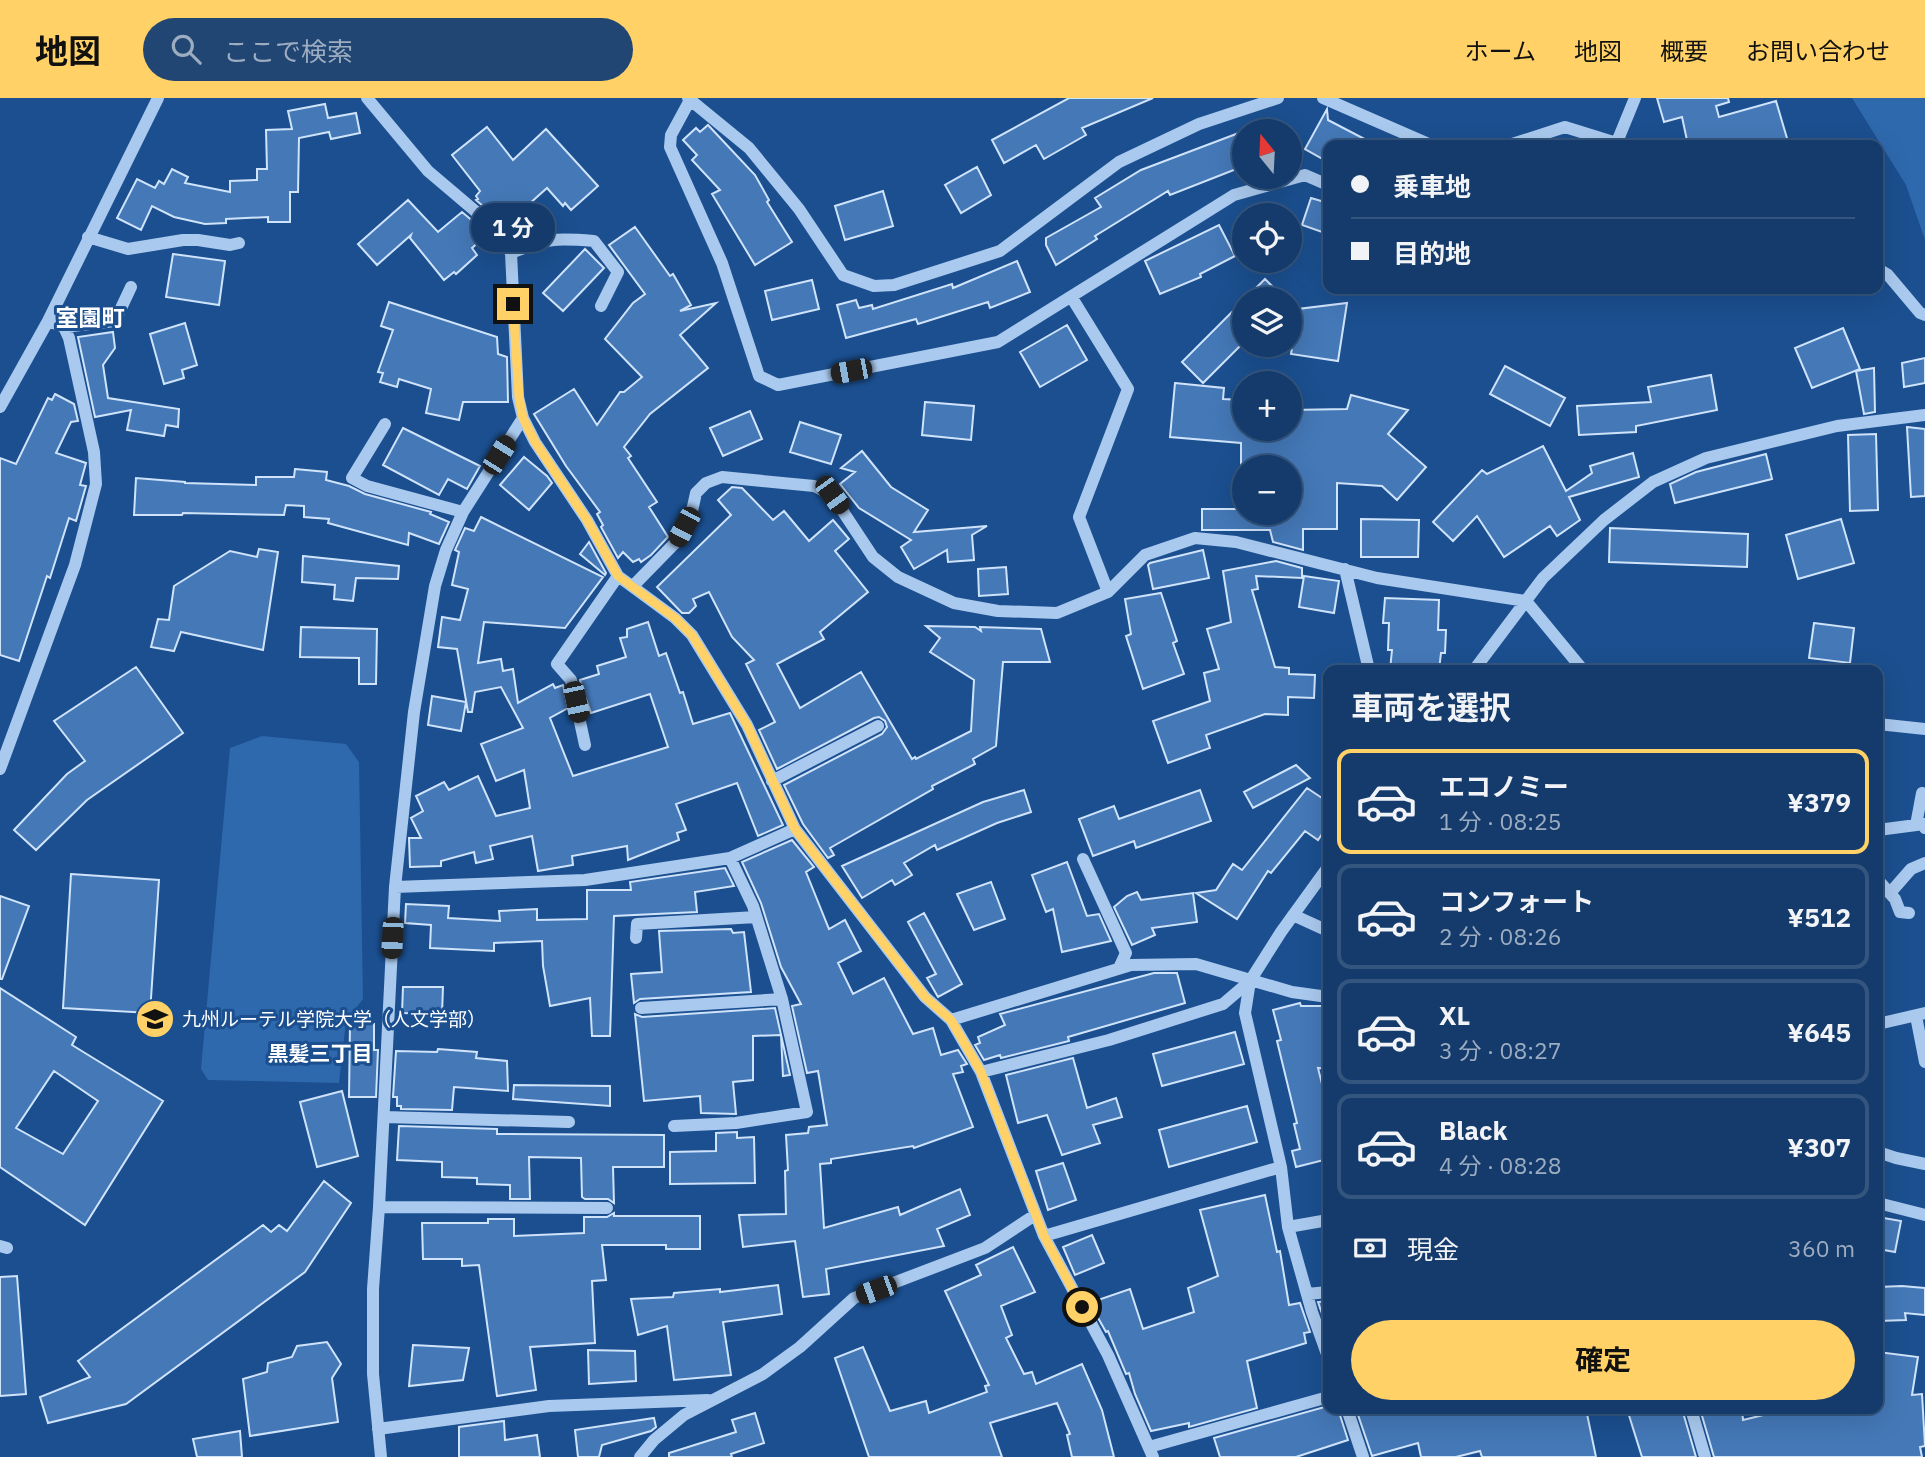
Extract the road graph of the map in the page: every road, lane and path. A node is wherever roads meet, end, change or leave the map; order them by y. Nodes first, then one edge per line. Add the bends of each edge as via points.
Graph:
1 (158, 98) edge
2 (367, 98) edge
3 (1278, 98) edge
4 (1323, 98) edge
5 (1635, 98) edge
6 (689, 99) edge
7 (1420, 140) edge
8 (1525, 140) edge
9 (1610, 140) edge
10 (1621, 140) edge
11 (1323, 183) edge
12 (88, 237) junction
13 (239, 243) dead end
14 (511, 253) junction
15 (1883, 272) edge
16 (131, 287) dead end
17 (1072, 298) junction
18 (601, 306) dead end
19 (1925, 315) edge
20 (48, 321) junction
21 (64, 327) junction
22 (0, 407) edge
23 (1925, 415) edge
24 (523, 418) junction
25 (385, 424) dead end
26 (463, 512) junction
27 (1345, 569) junction
28 (618, 576) junction
29 (633, 586) junction
30 (1108, 593) junction
31 (1526, 601) junction
32 (1368, 665) edge
33 (1478, 665) edge
34 (1579, 665) edge
35 (1883, 725) edge
36 (878, 726) dead end
37 (1925, 729) edge
38 (585, 745) dead end
39 (0, 769) edge
40 (772, 781) junction
41 (1925, 794) edge
42 (1921, 827) edge
43 (795, 829) junction
44 (1883, 830) edge
45 (730, 859) junction
46 (1083, 859) dead end
47 (1925, 863) edge
48 (1323, 874) edge
49 (1883, 885) edge
50 (395, 887) junction
51 (1891, 893) junction
52 (1909, 913) dead end
53 (1293, 915) junction
54 (756, 917) junction
55 (1323, 929) edge
56 (636, 938) dead end
57 (1119, 968) junction
58 (1250, 981) junction
59 (1323, 996) edge
60 (782, 999) junction
61 (641, 1008) dead end
62 (1921, 1014) edge
63 (951, 1020) junction
64 (1883, 1023) edge
65 (1925, 1062) edge
66 (981, 1072) junction
67 (384, 1117) junction
68 (569, 1122) dead end
69 (674, 1126) dead end
70 (1883, 1154) edge
71 (1925, 1164) edge
72 (1281, 1167) junction
73 (1883, 1204) edge
74 (379, 1206) junction
75 (607, 1208) dead end
76 (1035, 1215) junction
77 (1925, 1215) edge
78 (1323, 1221) edge
79 (1288, 1227) junction
80 (1044, 1236) junction
81 (1323, 1292) edge
82 (1307, 1294) junction
83 (1323, 1342) edge
84 (1323, 1399) edge
85 (713, 1400) junction
86 (1349, 1414) edge
87 (1692, 1414) edge
88 (378, 1429) junction
89 (1151, 1452) edge
90 (381, 1457) edge
91 (640, 1457) edge
92 (1363, 1457) edge
93 (1705, 1457) edge

1 - 12 street
2 - 14 street via 428,171 494,227
3 - 6 street via 1199,124 1119,162 1000,251 894,285 874,286 843,275 799,209 748,148
4 - 7 street
5 - 10 street
6 - 17 street via 670,147 722,264 760,376 778,385 998,342
8 - 9 street via 1565,127
11 - 17 street via 1304,175 1234,195
12 - 13 street via 128,249 183,240
12 - 20 street
14 - 18 street via 556,238 594,241 618,272
14 - 24 street via 515,361
15 - 19 street
16 - 21 street via 114,321
17 - 30 street via 1128,389 1079,517
20 - 21 street
20 - 22 street
21 - 39 street via 94,452 96,484 75,565
23 - 31 street via 1837,426 1706,458 1653,482 1604,520 1543,578
24 - 26 street
24 - 28 street
25 - 26 street via 352,478
26 - 50 street via 446,550 430,611
27 - 30 street via 1236,542 1195,538 1145,555
27 - 31 street
27 - 32 street
28 - 29 street
28 - 38 street via 557,664 571,680
29 - 30 street via 676,542 696,493 705,483 722,477 814,486 832,495 873,557 898,577 954,603 998,611 1057,613
29 - 40 street via 692,635 747,725
31 - 33 street
31 - 34 street
35 - 37 street
36 - 40 street
40 - 43 street
41 - 42 street
42 - 44 street
43 - 45 street
43 - 63 street via 925,997
45 - 50 street via 584,880
45 - 54 street
46 - 57 street via 1126,953
47 - 51 street via 1911,870
48 - 53 street
49 - 51 street
50 - 67 street
51 - 52 street via 1900,912
53 - 55 street
53 - 58 street
54 - 56 street via 637,924
54 - 60 street
57 - 58 street via 1196,964
57 - 63 street
58 - 59 street
58 - 66 street via 1223,1004 1109,1040
58 - 72 street via 1245,1013
60 - 61 street
60 - 69 street via 807,1112 736,1123
62 - 64 street
62 - 65 street
63 - 66 street
66 - 76 street
67 - 68 street
67 - 74 street
70 - 71 street
72 - 79 street
72 - 80 street
73 - 77 street
74 - 75 street
74 - 88 street via 373,1289
76 - 80 street
76 - 85 street via 985,1248 854,1298 763,1374
78 - 79 street
79 - 82 street
80 - 89 street via 1108,1355
81 - 82 street
82 - 83 street
84 - 89 street
85 - 88 street via 549,1406
85 - 91 street via 684,1415
86 - 92 street
87 - 93 street
88 - 90 street

